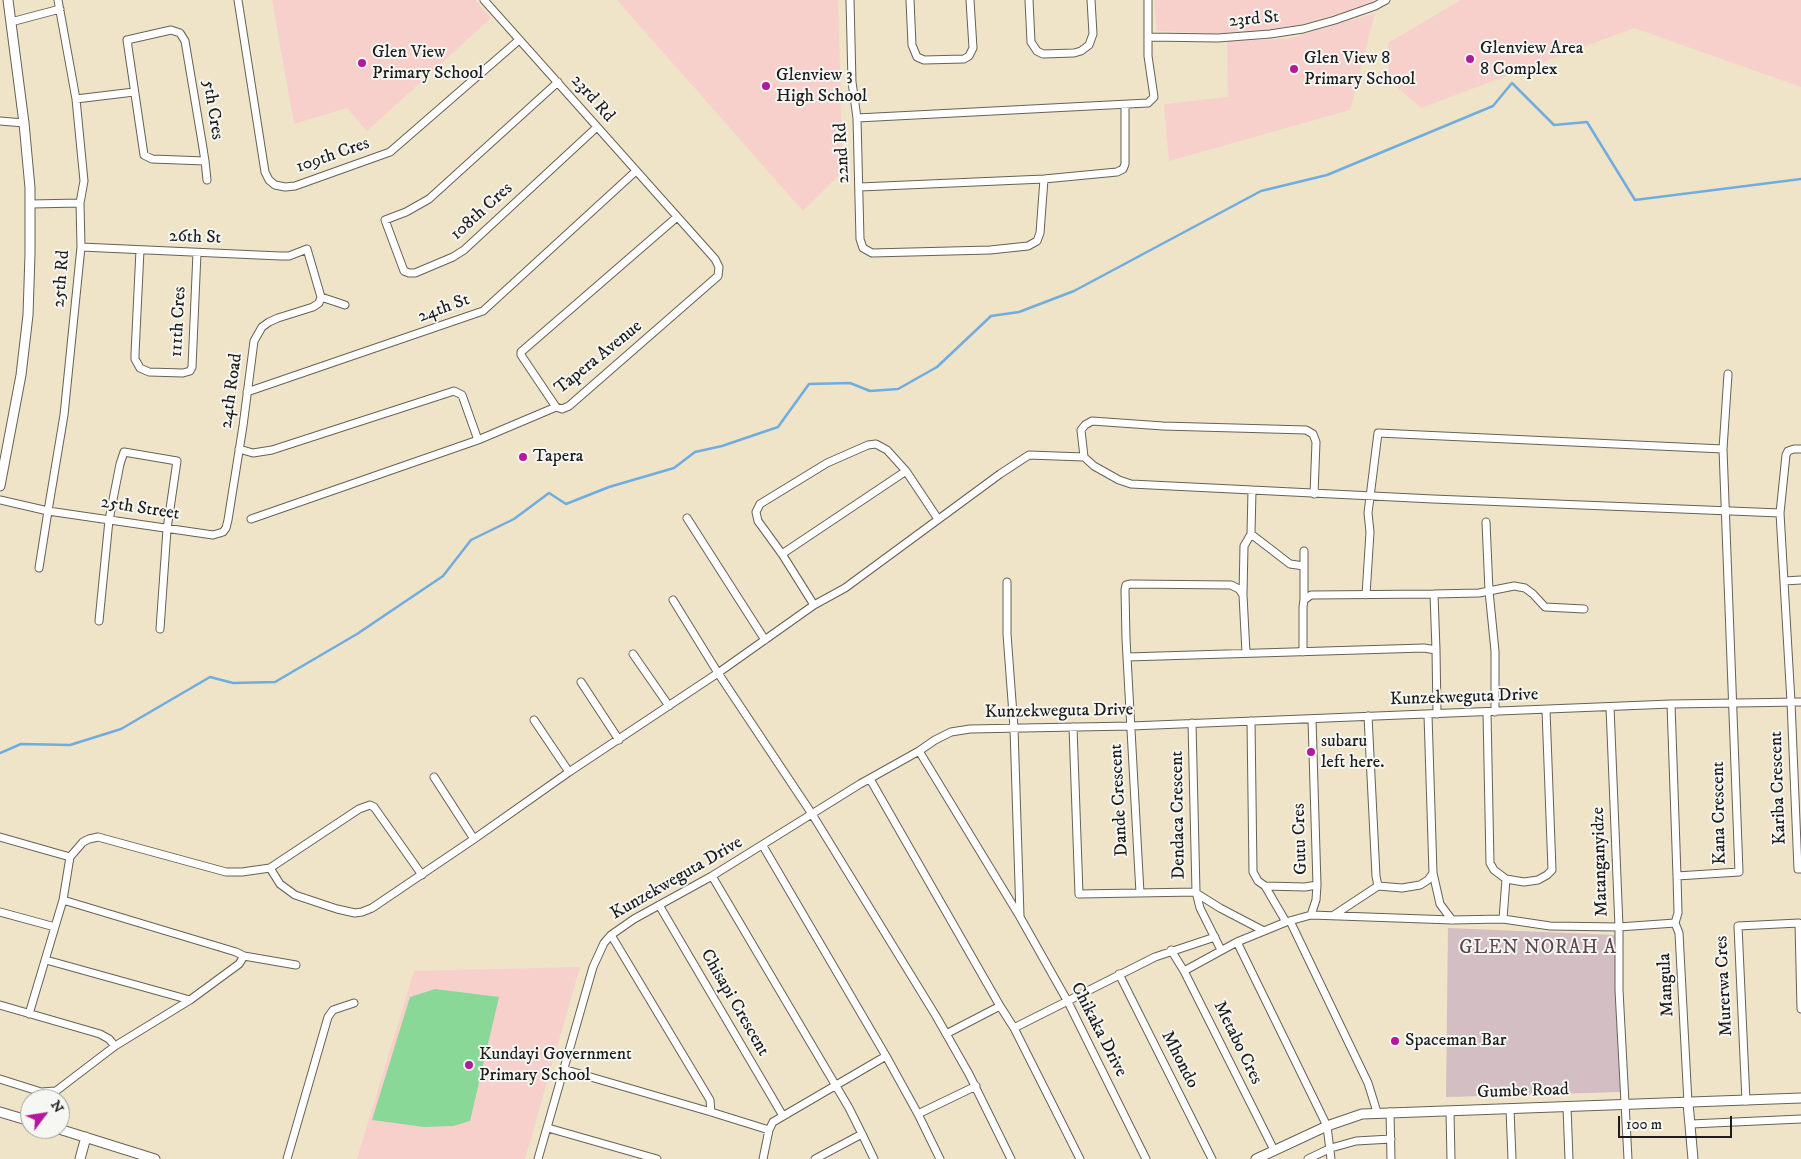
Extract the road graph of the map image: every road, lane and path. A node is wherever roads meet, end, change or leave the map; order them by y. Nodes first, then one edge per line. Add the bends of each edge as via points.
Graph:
1 (8, 0) edge
2 (58, 0) edge
3 (238, 0) edge
4 (484, 0) edge
5 (850, 0) edge
6 (910, 0) edge
7 (970, 0) edge
8 (1029, 0) edge
9 (1091, 0) edge
10 (1148, 0) edge
11 (1386, 0) edge
12 (60, 9) junction
13 (11, 22) junction
14 (1149, 37) junction
15 (520, 40) junction
16 (558, 82) junction
17 (134, 92) junction
18 (76, 99) junction
19 (1125, 105) junction
20 (857, 118) junction
21 (0, 121) edge
22 (24, 123) junction
23 (597, 127) junction
24 (205, 161) junction
25 (636, 171) junction
26 (1044, 179) junction
27 (207, 180) dead end
28 (860, 187) junction
29 (80, 203) junction
30 (31, 204) junction
31 (677, 217) junction
32 (81, 247) junction
33 (140, 250) junction
34 (198, 253) junction
35 (322, 297) junction
36 (345, 305) dead end
37 (1728, 374) dead end
38 (247, 392) junction
39 (556, 407) junction
40 (478, 440) junction
41 (239, 448) junction
42 (1723, 449) junction
43 (1801, 449) edge
44 (1084, 457) junction
45 (906, 471) junction
46 (0, 486) edge
47 (1252, 490) junction
48 (1314, 494) junction
49 (1369, 496) junction
50 (0, 500) edge
51 (48, 511) junction
52 (1725, 511) junction
53 (1780, 513) junction
54 (687, 518) dead end
55 (251, 519) dead end
56 (938, 519) junction
57 (109, 520) junction
58 (1486, 522) dead end
59 (226, 528) joint
60 (167, 529) junction
61 (1251, 534) junction
62 (1304, 550) dead end
63 (782, 554) junction
64 (1304, 566) junction
65 (39, 568) dead end
66 (1801, 580) edge
67 (1784, 581) junction
68 (1007, 582) dead end
69 (1489, 591) junction
70 (1434, 594) junction
71 (1243, 595) junction
72 (1366, 595) junction
73 (672, 600) dead end
74 (1304, 600) junction
75 (814, 605) junction
76 (1584, 609) dead end
77 (99, 621) dead end
78 (160, 629) dead end
79 (765, 640) junction
80 (1436, 650) junction
81 (1303, 652) junction
82 (1246, 653) junction
83 (633, 654) dead end
84 (1127, 657) junction
85 (718, 673) junction
86 (581, 682) dead end
87 (1732, 702) junction
88 (1791, 702) junction
89 (1801, 702) edge
90 (1671, 704) junction
91 (670, 706) junction
92 (1610, 707) junction
93 (1546, 710) junction
94 (1487, 712) junction
95 (1495, 712) junction
96 (1437, 714) junction
97 (1428, 715) junction
98 (1368, 716) junction
99 (1312, 719) junction
100 (534, 720) dead end
101 (1251, 721) junction
102 (1192, 722) junction
103 (1131, 726) junction
104 (1073, 727) junction
105 (1014, 728) junction
106 (619, 740) junction
107 (919, 751) junction
108 (569, 772) junction
109 (434, 777) dead end
110 (870, 779) junction
111 (812, 814) junction
112 (0, 837) edge
113 (474, 839) junction
114 (763, 846) junction
115 (70, 857) junction
116 (270, 868) junction
117 (1801, 870) edge
118 (1433, 873) junction
119 (422, 875) junction
120 (712, 876) junction
121 (1677, 876) junction
122 (1506, 879) junction
123 (1318, 885) junction
124 (1265, 886) junction
125 (1378, 886) junction
126 (1196, 892) junction
127 (1140, 894) junction
128 (63, 900) junction
129 (659, 905) junction
130 (0, 912) edge
131 (1311, 915) junction
132 (1333, 915) junction
133 (1020, 916) junction
134 (1503, 919) junction
135 (1452, 920) junction
136 (1288, 922) junction
137 (1675, 923) junction
138 (55, 927) junction
139 (1618, 928) junction
140 (1264, 931) junction
141 (611, 935) junction
142 (1215, 937) junction
143 (1237, 942) junction
144 (1171, 950) junction
145 (1221, 950) junction
146 (244, 956) junction
147 (46, 960) junction
148 (296, 966) dead end
149 (1184, 971) junction
150 (1119, 974) junction
151 (190, 1000) junction
152 (1068, 1002) junction
153 (354, 1003) dead end
154 (0, 1005) edge
155 (1000, 1006) junction
156 (1801, 1009) edge
157 (29, 1014) junction
158 (1014, 1028) junction
159 (946, 1034) junction
160 (115, 1046) junction
161 (886, 1056) junction
162 (563, 1068) junction
163 (0, 1079) edge
164 (835, 1086) junction
165 (976, 1086) junction
166 (1801, 1098) edge
167 (1746, 1101) junction
168 (1688, 1103) junction
169 (1625, 1105) junction
170 (1567, 1107) junction
171 (1510, 1109) junction
172 (1450, 1111) junction
173 (0, 1112) edge
174 (711, 1112) junction
175 (1377, 1112) junction
176 (1390, 1112) junction
177 (918, 1114) junction
178 (783, 1116) junction
179 (20, 1117) edge
180 (1801, 1119) edge
181 (1691, 1124) junction
182 (1327, 1126) junction
183 (548, 1128) junction
184 (768, 1130) junction
185 (70, 1132) edge
186 (862, 1134) junction
187 (86, 1137) junction
188 (1391, 1138) junction
189 (1331, 1148) junction
190 (1274, 1150) junction
191 (80, 1159) edge
192 (155, 1159) edge
193 (287, 1159) edge
194 (538, 1159) edge
195 (657, 1159) edge
196 (763, 1159) edge
197 (815, 1159) edge
198 (874, 1159) edge
199 (940, 1159) edge
200 (1010, 1159) edge
201 (1080, 1159) edge
202 (1146, 1159) edge
203 (1212, 1159) edge
204 (1256, 1159) edge
205 (1308, 1159) edge
206 (1331, 1159) edge
207 (1392, 1159) edge
208 (1452, 1159) edge
209 (1512, 1159) edge
210 (1569, 1159) edge
211 (1628, 1159) edge
212 (1693, 1159) edge

1 - 13 street
2 - 12 street, 25th Rd
3 - 15 street, 109th Cres via 265,172 275,185 285,187 390,152
4 - 15 street, 23rd Rd
5 - 20 street, 22nd Rd via 852,82
6 - 7 street via 912,45 917,57 924,60 964,59 969,56 973,48
8 - 9 street via 1031,42 1043,54 1074,53 1089,44 1093,34
10 - 14 street
11 - 14 street, 23rd St via 1303,29 1218,38
12 - 13 street
12 - 18 street, 25th Rd
13 - 22 street
14 - 19 street via 1148,56 1154,97 1148,103
15 - 16 street, 23rd Rd
16 - 23 street, 23rd Rd
16 - 23 street, 108th Cres via 438,192 418,206 385,220 404,271 414,273 464,250
17 - 18 street
17 - 24 street, 5th Cres via 142,148 147,158
17 - 24 street, 5th Cres via 127,40 171,30 180,33 186,44
18 - 29 street, 25th Rd via 84,181
19 - 20 street
19 - 26 street via 1123,169
20 - 28 street, 22nd Rd
21 - 22 street
22 - 30 street
23 - 25 street, 23rd Rd
24 - 27 street
25 - 31 street, 23rd Rd
25 - 38 street, 24th St via 483,310
26 - 28 street
26 - 28 street, 22nd Rd via 1037,241 1028,246 990,250 867,251 861,246
29 - 30 street
29 - 32 street, 25th Rd
30 - 46 street via 28,315 21,375
31 - 39 street, Tapera Avenue via 521,352
31 - 39 street, Tapera Avenue via 715,259 719,267 718,276 569,406
32 - 33 street, 26th St
32 - 51 street, 25th Rd via 64,415
33 - 34 street, 26th St
33 - 34 street, 111th Cres via 135,360 140,368 149,372 183,373 192,367
34 - 35 street, 26th St via 289,256 307,249
35 - 36 street
35 - 38 street, 24th Road via 313,307 269,322 258,332
37 - 42 street
38 - 41 street, 24th Road
39 - 40 street
40 - 41 street via 462,395 454,391 272,450 254,453
40 - 55 street
41 - 59 street, 24th Road
42 - 49 street via 1378,433
42 - 52 street
43 - 53 street, Kariba Crescent via 1788,451 1786,455
44 - 47 street via 1094,466 1131,484
44 - 48 street via 1081,430 1092,421 1306,430 1313,434 1316,442
44 - 56 street via 1029,455
45 - 56 street
45 - 63 street
45 - 63 street via 887,450 876,444 868,445 827,464 760,504 756,512 758,520
47 - 48 street
47 - 61 street
48 - 49 street
49 - 52 street
49 - 72 street
50 - 51 street
51 - 57 street, 25th Street
51 - 65 street, 25th Rd
52 - 53 street
52 - 87 street
53 - 67 street, Kariba Crescent
54 - 79 street
56 - 75 street via 845,588
57 - 60 street, 25th Street
57 - 60 street via 124,452 177,461
57 - 77 street
58 - 69 street
59 - 60 street, 25th Street via 213,535
60 - 78 street
61 - 64 street via 1290,564
61 - 71 street via 1244,546
62 - 64 street
63 - 75 street
64 - 74 street
66 - 67 street
67 - 88 street, Kariba Crescent
68 - 105 street, Chikaka Drive
69 - 70 street
69 - 76 street via 1520,587 1533,594 1545,607
69 - 95 street via 1495,651
70 - 72 street
70 - 80 street
71 - 82 street
71 - 84 street, Dande Crescent via 1231,585 1126,586
72 - 74 street via 1311,595
73 - 85 street
74 - 81 street
75 - 79 street
79 - 85 street
80 - 81 street
80 - 96 street
81 - 82 street
82 - 84 street
83 - 91 street
84 - 103 street, Dande Crescent
85 - 91 street
85 - 111 street
86 - 106 street
87 - 88 street, Kunzekweguta Drive
87 - 90 street, Kunzekweguta Drive
87 - 121 street, Kana Crescent via 1739,872
88 - 89 street, Kunzekweguta Drive
88 - 117 street, Kariba Crescent via 1798,869
90 - 92 street, Kunzekweguta Drive
90 - 121 street
91 - 106 street
92 - 93 street, Kunzekweguta Drive
92 - 139 street, Matanganyidze
93 - 95 street, Kunzekweguta Drive
93 - 122 street via 1552,870 1538,880
94 - 95 street, Kunzekweguta Drive
94 - 96 street, Kunzekweguta Drive
94 - 122 street via 1490,863
96 - 97 street, Kunzekweguta Drive
97 - 98 street, Kunzekweguta Drive
97 - 118 street
98 - 99 street, Kunzekweguta Drive
98 - 125 street
99 - 101 street, Kunzekweguta Drive
99 - 123 street, Gutu Cres
100 - 108 street
101 - 102 street, Kunzekweguta Drive
101 - 124 street via 1253,872
102 - 103 street, Kunzekweguta Drive
102 - 126 street, Dendaca Crescent
103 - 104 street, Kunzekweguta Drive
103 - 127 street, Dande Crescent
104 - 105 street, Kunzekweguta Drive
104 - 127 street, Dendaca Crescent via 1079,894
105 - 107 street, Kunzekweguta Drive via 951,732
105 - 133 street, Chikaka Drive
106 - 108 street
107 - 110 street, Kunzekweguta Drive
107 - 133 street, Chikaka Drive
108 - 113 street
109 - 113 street
110 - 111 street, Kunzekweguta Drive
110 - 155 street
111 - 114 street, Kunzekweguta Drive
111 - 159 street
112 - 115 street
113 - 119 street
114 - 120 street, Kunzekweguta Drive
114 - 161 street
115 - 116 street via 83,842 98,837 226,872
115 - 128 street
116 - 119 street via 280,884 295,895 355,913 372,908
116 - 119 street via 370,805
118 - 125 street via 1420,885 1402,888
118 - 135 street via 1440,904
120 - 129 street, Kunzekweguta Drive
120 - 164 street
121 - 137 street, Mangula via 1678,913
122 - 134 street
123 - 124 street, Gutu Cres
123 - 131 street
124 - 136 street
125 - 132 street
126 - 127 street, Dendaca Crescent
126 - 140 street
126 - 142 street via 1200,908
128 - 138 street
128 - 146 street
129 - 141 street, Kunzekweguta Drive
129 - 178 street, Chisapi Crescent
130 - 138 street
131 - 132 street
131 - 136 street
132 - 135 street
133 - 152 street, Chikaka Drive
134 - 135 street
134 - 139 street via 1550,926
136 - 140 street
136 - 175 street via 1368,1083
137 - 139 street
137 - 168 street, Mangula via 1679,933
138 - 147 street
139 - 169 street, Matanganyidze
140 - 143 street
141 - 162 street, Kunzekweguta Drive via 593,967
141 - 174 street via 710,1100
142 - 144 street
142 - 145 street
143 - 145 street
143 - 182 street
144 - 149 street, Metabo Cres
144 - 150 street
145 - 149 street
146 - 148 street
146 - 151 street via 239,964
147 - 151 street
147 - 157 street
149 - 190 street, Metabo Cres
150 - 152 street
150 - 203 street, Mhondo
151 - 160 street
152 - 158 street
152 - 202 street, Chikaka Drive
153 - 193 street via 333,1010 328,1017
154 - 157 street
155 - 158 street
155 - 159 street
156 - 167 street, Murerwa Cres via 1799,924 1738,926
157 - 160 street via 100,1034
158 - 201 street
159 - 165 street
160 - 163 street via 51,1092
161 - 164 street
161 - 177 street
162 - 174 street
162 - 183 street, Kunzekweguta Drive
164 - 178 street
164 - 186 street
165 - 177 street
165 - 200 street
166 - 167 street, Gumbe Road
167 - 168 street, Gumbe Road
168 - 169 street, Gumbe Road
168 - 181 street
169 - 170 street, Gumbe Road
169 - 211 street, Matanganyidze
170 - 171 street, Gumbe Road
170 - 210 street
171 - 172 street, Gumbe Road
171 - 209 street
172 - 176 street, Gumbe Road
172 - 208 street
173 - 179 street
174 - 184 street
175 - 176 street, Gumbe Road
175 - 182 street, Gumbe Road
176 - 188 street
177 - 199 street
178 - 184 street
180 - 181 street
181 - 212 street
182 - 189 street
182 - 190 street, Gumbe Road
183 - 194 street, Kunzekweguta Drive
183 - 195 street
184 - 196 street
185 - 187 street
186 - 197 street
186 - 198 street
187 - 191 street
187 - 192 street
188 - 189 street via 1356,1141
188 - 207 street
189 - 205 street
189 - 206 street
190 - 204 street, Gumbe Road

